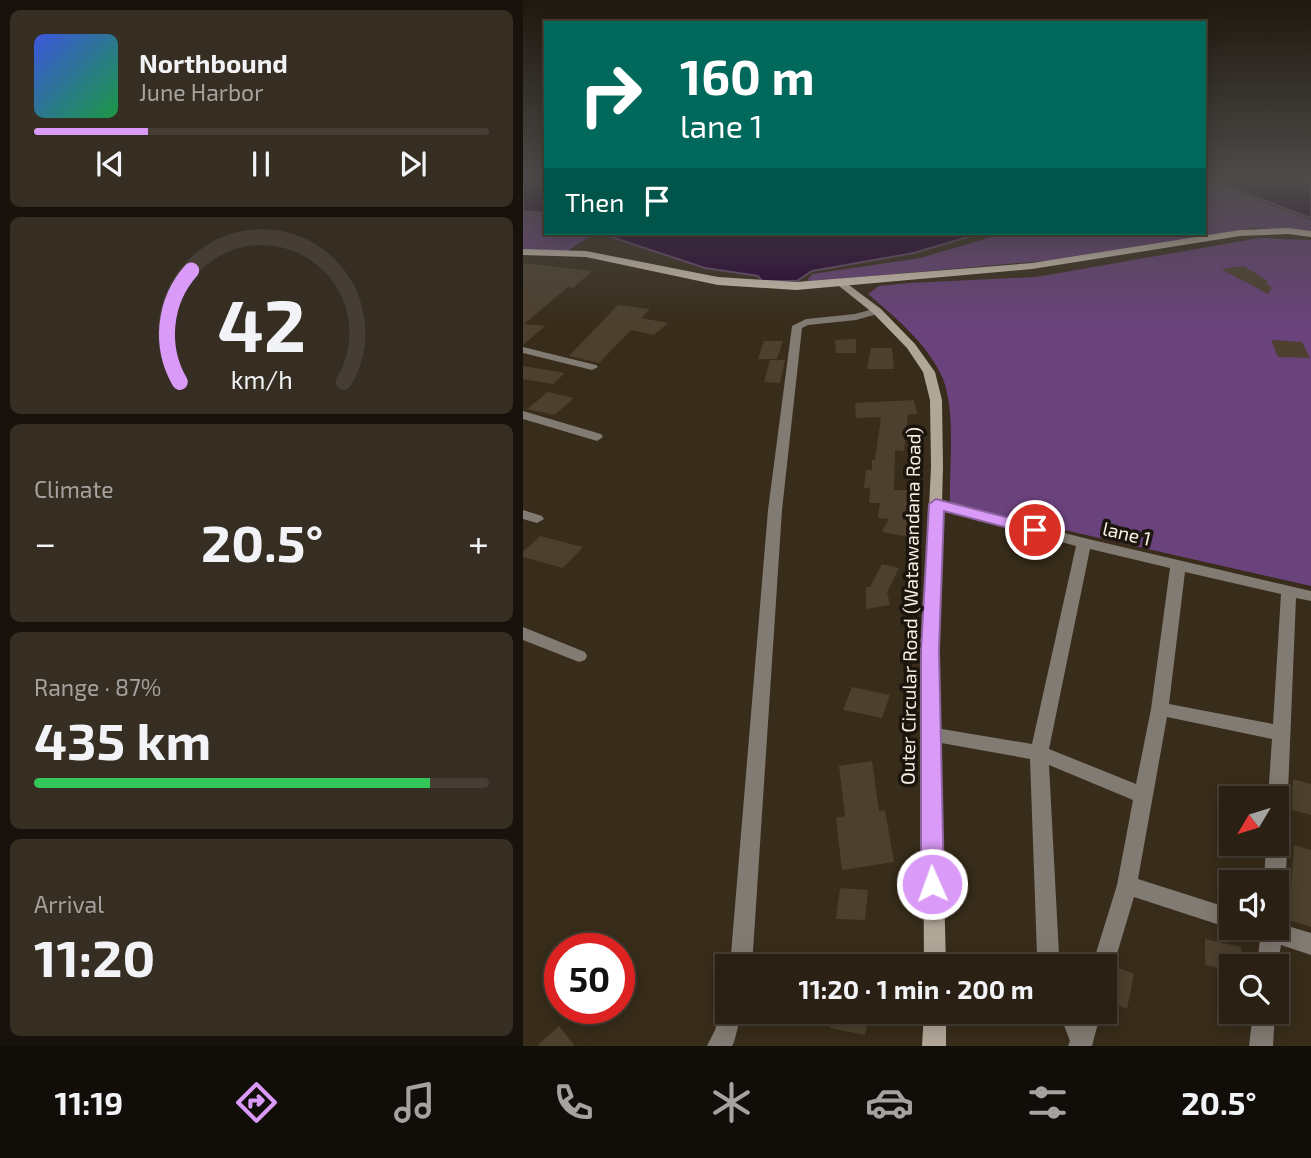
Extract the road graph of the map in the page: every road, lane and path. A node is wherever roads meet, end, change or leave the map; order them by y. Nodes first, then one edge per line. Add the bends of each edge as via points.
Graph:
1 (1311, 234) edge
2 (523, 251) edge
3 (842, 284) junction
4 (877, 311) junction
5 (523, 350) edge
6 (592, 367) dead end
7 (523, 415) edge
8 (597, 437) dead end
9 (936, 504) junction
10 (523, 514) edge
11 (538, 519) dead end
12 (1084, 543) junction
13 (1178, 565) junction
14 (1289, 591) junction
15 (1311, 596) edge
16 (523, 633) edge
17 (579, 656) dead end
18 (1160, 709) junction
19 (1281, 733) junction
20 (930, 734) junction
21 (1039, 753) junction
22 (1278, 786) edge
23 (1144, 796) junction
24 (1127, 885) junction
25 (1219, 915) edge
26 (1289, 936) edge
27 (1311, 944) edge
28 (742, 954) edge
29 (935, 954) edge
30 (1048, 954) edge
31 (1107, 954) edge
32 (727, 1024) edge
33 (935, 1024) edge
34 (1074, 1024) edge
35 (1087, 1024) edge
36 (1263, 1024) edge
37 (1081, 1043) edge
38 (719, 1046) edge
39 (934, 1046) edge
40 (1261, 1046) edge

1 - 3 main road via 1240,233 1032,266
2 - 3 main road via 598,256 733,284
3 - 4 main road, Outer Circular Road (Watawandana Road)
4 - 9 main road, Outer Circular Road (Watawandana Road) via 911,346 932,379 937,411
4 - 28 street via 797,326 775,510
5 - 6 street
7 - 8 street
9 - 12 street, lane 1
9 - 20 main road, Outer Circular Road (Watawandana Road)
10 - 11 street
12 - 13 street, lane 1
12 - 21 street
13 - 14 street, lane 1
13 - 18 street
14 - 15 street, lane 1
14 - 19 street
16 - 17 street
18 - 19 street
18 - 23 street
19 - 22 street
20 - 21 street
20 - 29 main road, Outer Circular Road (Watawandana Road)
21 - 23 street
21 - 30 street
23 - 24 street
24 - 25 street
24 - 31 street
26 - 27 street
32 - 38 street
33 - 39 main road
34 - 37 street
35 - 37 street
36 - 40 street

